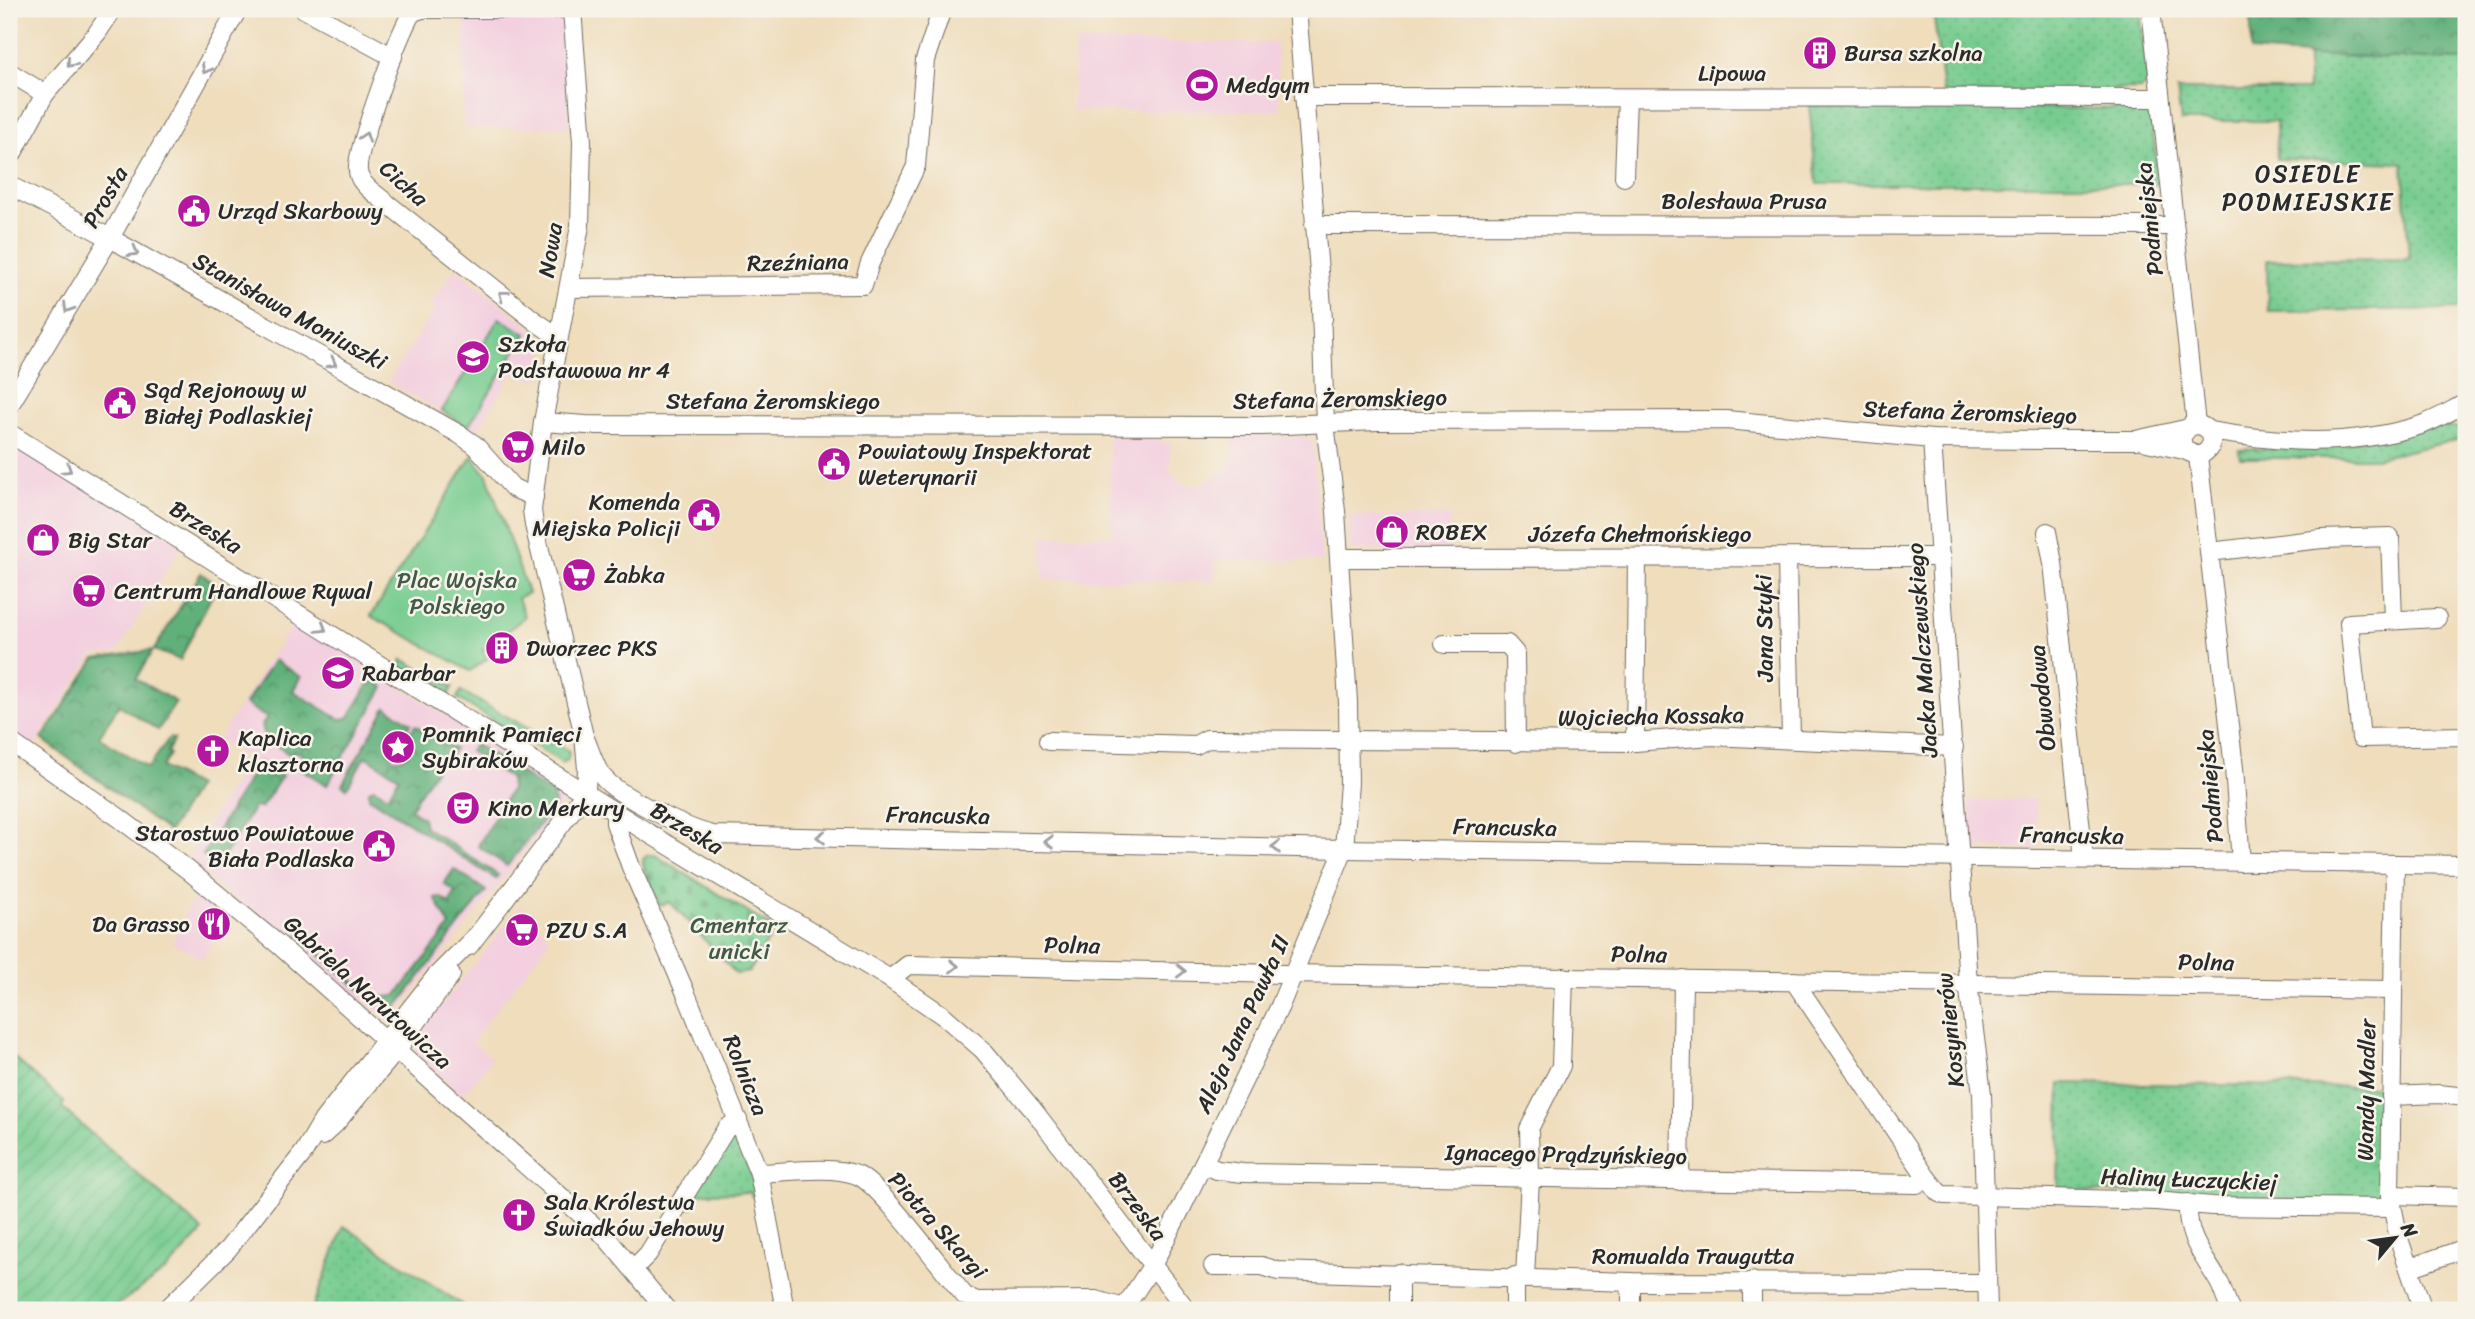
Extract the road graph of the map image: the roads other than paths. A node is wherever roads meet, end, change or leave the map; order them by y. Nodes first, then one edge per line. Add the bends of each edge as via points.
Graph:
1 (113, 9) edge
2 (239, 9) edge
3 (304, 9) edge
4 (572, 9) edge
5 (942, 9) edge
6 (1297, 9) edge
7 (2151, 9) edge
8 (413, 10) edge
9 (393, 57) junction
10 (9, 72) edge
11 (45, 94) junction
12 (1304, 97) junction
13 (1627, 98) junction
14 (2160, 98) junction
15 (9, 160) edge
16 (1624, 177) dead end
17 (9, 185) edge
18 (1314, 225) junction
19 (2174, 226) junction
20 (110, 238) junction
21 (569, 288) junction
22 (558, 333) junction
23 (2466, 403) edge
24 (9, 406) edge
25 (543, 422) junction
26 (1330, 423) junction
27 (2197, 428) junction
28 (9, 433) edge
29 (1932, 439) junction
30 (2136, 440) junction
31 (2267, 440) junction
32 (2197, 452) junction
33 (534, 497) junction
34 (2047, 531) dead end
35 (2209, 552) junction
36 (1941, 557) junction
37 (1339, 558) junction
38 (1637, 559) junction
39 (1787, 559) junction
40 (2437, 618) dead end
41 (2393, 621) junction
42 (1444, 644) dead end
43 (584, 736) junction
44 (2466, 736) edge
45 (1791, 738) junction
46 (9, 741) edge
47 (1048, 741) dead end
48 (1349, 742) junction
49 (1516, 743) junction
50 (1635, 743) junction
51 (1954, 747) junction
52 (586, 793) junction
53 (615, 813) junction
54 (650, 834) junction
55 (1344, 849) junction
56 (1961, 858) junction
57 (2084, 859) junction
58 (2241, 862) junction
59 (2395, 865) junction
60 (2466, 865) edge
61 (631, 867) junction
62 (1295, 973) junction
63 (1564, 977) junction
64 (890, 979) junction
65 (1683, 979) junction
66 (1794, 981) junction
67 (1968, 983) junction
68 (2392, 990) junction
69 (391, 1045) junction
70 (2391, 1096) junction
71 (2466, 1097) edge
72 (738, 1120) junction
73 (1203, 1164) junction
74 (760, 1173) junction
75 (1927, 1178) junction
76 (1530, 1179) junction
77 (1680, 1181) junction
78 (1986, 1196) junction
79 (2466, 1197) edge
80 (2390, 1202) junction
81 (2189, 1203) junction
82 (2466, 1248) edge
83 (1152, 1266) junction
84 (1213, 1266) dead end
85 (634, 1268) junction
86 (2409, 1268) junction
87 (1399, 1273) junction
88 (1520, 1277) junction
89 (1752, 1281) junction
90 (1631, 1282) junction
91 (1986, 1283) junction
92 (1124, 1309) edge
93 (166, 1310) edge
94 (667, 1310) edge
95 (785, 1310) edge
96 (1187, 1310) edge
97 (1399, 1310) edge
98 (1515, 1310) edge
99 (1631, 1310) edge
100 (1752, 1310) edge
101 (1988, 1310) edge
102 (2230, 1310) edge
103 (2423, 1310) edge

1 -> 11 street
2 -> 20 street, Prosta
3 - 9 street
4 - 8 street
4 - 21 street, Nowa via 582,155 580,226
5 - 21 street, Rzeźniana via 925,60 916,166 863,285
6 - 12 street, Aleja Jana Pawła II
7 - 14 street, Podmiejska
8 - 9 street, Cicha
22 -> 9 street, Cicha via 535,321 359,178 361,148
10 - 11 street
11 - 15 street
12 - 13 street, Lipowa
12 - 18 street, Aleja Jana Pawła II
13 - 14 street, Lipowa
13 - 16 street
14 - 19 street, Podmiejska
17 - 20 street, Stanisława Moniuszki
18 - 19 street, Bolesława Prusa
18 - 26 street, Aleja Jana Pawła II
19 - 27 street, Podmiejska
20 -> 24 street, Prosta
20 -> 33 street, Stanisława Moniuszki via 459,434 475,445 513,488
21 - 22 street, Nowa
22 - 25 street, Nowa
23 - 31 street, Stefana Żeromskiego via 2393,432 2338,440
25 - 26 street, Stefana Żeromskiego
25 - 33 street, Nowa
26 - 29 street, Stefana Żeromskiego via 1726,420
26 - 37 street, Aleja Jana Pawła II
27 - 30 street, Stefana Żeromskiego
27 - 31 street, Stefana Żeromskiego
27 - 32 street via 2213,441
27 - 32 street via 2181,437
28 -> 52 street, Brzeska
29 - 30 street, Stefana Żeromskiego
29 - 36 street, Jacka Malczewskiego
30 - 32 street, Stefana Żeromskiego
31 - 32 street, Stefana Żeromskiego
32 - 35 street, Podmiejska
33 - 43 street via 534,524
34 - 57 street, Obwodowa
35 - 41 street via 2322,539 2390,537
35 - 58 street, Podmiejska
36 - 39 street, Józefa Chełmońskiego
36 - 51 street, Jacka Malczewskiego
37 - 38 street, Józefa Chełmońskiego
37 - 48 street, Aleja Jana Pawła II
38 - 39 street, Józefa Chełmońskiego
38 - 50 street
39 - 45 street, Jana Styki
40 - 41 street
41 - 44 street via 2349,623 2361,738
42 - 49 street via 1507,644 1515,653
43 - 52 street
55 -> 43 street, Francuska via 713,835 670,820 613,786 602,776
45 - 50 street, Wojciecha Kossaka via 1711,736
45 - 51 street, Wojciecha Kossaka
46 - 69 street, Gabriela Narutowicza via 197,877
47 - 48 street via 1196,745 1207,739
48 - 49 street, Wojciecha Kossaka
48 - 55 street, Aleja Jana Pawła II
49 - 50 street, Wojciecha Kossaka
51 - 56 street, Jacka Malczewskiego
52 - 53 street, Brzeska
52 - 69 street via 446,982
53 - 54 street, Brzeska
53 - 61 street, Rolnicza
54 - 61 street via 642,840
54 - 64 street, Brzeska
55 - 56 street, Francuska
55 - 62 street, Aleja Jana Pawła II
56 - 57 street, Francuska
56 - 67 street, Kosynierów
57 - 58 street, Francuska
58 - 59 street, Francuska
59 - 60 street, Francuska
59 - 68 street, Wandy Madler
61 - 72 street, Rolnicza
62 - 63 street, Polna
64 -> 62 street, Polna via 908,965
62 - 73 street, Aleja Jana Pawła II
63 - 65 street, Polna
63 - 76 street via 1561,1066 1529,1129
64 - 83 street, Brzeska via 984,1051
65 - 66 street, Polna
65 - 77 street
66 - 67 street, Polna
66 - 75 street
67 - 68 street, Polna
67 - 78 street, Kosynierów via 1982,1094
68 - 70 street, Wandy Madler
69 - 85 street, Gabriela Narutowicza via 604,1235
69 - 93 street via 335,1124 304,1152 220,1258
70 - 71 street
70 - 80 street, Wandy Madler
72 - 74 street, Rolnicza
72 - 85 street via 726,1129 648,1254
73 - 76 street, Ignacego Prądzyńskiego via 1243,1173
73 - 83 street, Aleja Jana Pawła II
74 - 92 street, Piotra Skargi via 857,1175 887,1202 965,1296 977,1301 1096,1300
74 - 95 street, Rolnicza
75 - 77 street, Ignacego Prądzyńskiego via 1917,1184
75 - 78 street via 1944,1195
76 - 77 street, Ignacego Prądzyńskiego
76 - 88 street
78 - 81 street, Haliny Łuczyckiej
78 - 91 street, Kosynierów
79 - 80 street, Haliny Łuczyckiej
80 - 81 street, Haliny Łuczyckiej
80 - 86 street, Wandy Madler
81 - 102 street via 2193,1237
82 - 86 street
83 - 92 street, Aleja Jana Pawła II
83 - 96 street, Brzeska
84 - 87 street, Romualda Traugutta
85 - 94 street, Gabriela Narutowicza
86 - 103 street, Wandy Madler
87 - 88 street, Romualda Traugutta
87 - 97 street
88 - 90 street, Romualda Traugutta
88 - 98 street
89 - 90 street, Romualda Traugutta
89 - 91 street, Romualda Traugutta
89 - 100 street
90 - 99 street
91 - 101 street, Kosynierów

